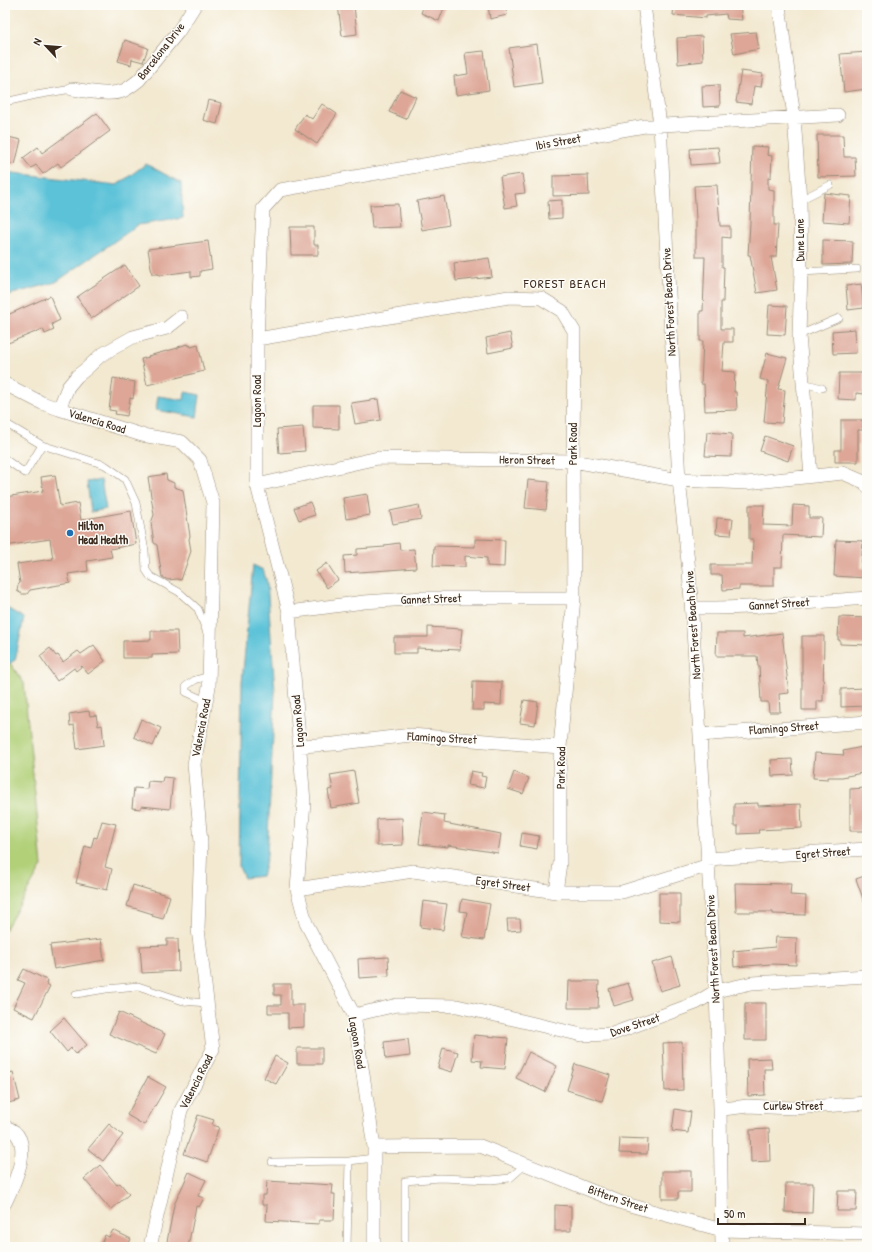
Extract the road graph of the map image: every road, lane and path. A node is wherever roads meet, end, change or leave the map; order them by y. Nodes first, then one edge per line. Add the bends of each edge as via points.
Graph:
1 (195, 5) edge
2 (644, 5) edge
3 (779, 5) edge
4 (72, 89) joint
5 (5, 102) edge
6 (838, 115) dead end
7 (794, 117) junction
8 (660, 125) junction
9 (830, 185) dead end
10 (280, 190) joint
11 (800, 200) junction
12 (856, 269) dead end
13 (801, 272) junction
14 (181, 317) dead end
15 (839, 318) dead end
16 (799, 335) junction
17 (257, 339) junction
18 (803, 383) junction
19 (5, 384) edge
20 (822, 388) dead end
21 (59, 410) junction
22 (5, 423) edge
23 (42, 445) junction
24 (5, 459) edge
25 (572, 461) junction
26 (811, 476) junction
27 (679, 480) junction
28 (866, 483) edge
29 (257, 485) junction
30 (574, 598) junction
31 (867, 598) edge
32 (692, 608) junction
33 (289, 612) junction
34 (210, 641) junction
35 (209, 676) junction
36 (206, 701) junction
37 (867, 722) edge
38 (700, 734) junction
39 (300, 746) junction
40 (560, 747) junction
41 (867, 849) edge
42 (707, 863) junction
43 (297, 889) junction
44 (556, 892) junction
45 (867, 976) edge
46 (716, 991) junction
47 (76, 994) dead end
48 (207, 1003) junction
49 (354, 1015) junction
50 (867, 1103) edge
51 (720, 1108) junction
52 (5, 1126) edge
53 (374, 1153) junction
54 (349, 1161) junction
55 (272, 1162) dead end
56 (526, 1164) junction
57 (5, 1203) edge
58 (722, 1230) junction
59 (867, 1234) edge
60 (150, 1247) edge
61 (347, 1247) edge
62 (374, 1247) edge
63 (405, 1247) edge
64 (722, 1247) edge

1 - 4 street, Barcelona Drive via 178,32 133,85 123,91 107,93
2 - 8 street, North Forest Beach Drive
3 - 7 street, Dune Lane
4 - 5 lane
6 - 7 street, Ibis Street
7 - 8 street, Ibis Street
7 - 11 street, Dune Lane
8 - 10 street, Ibis Street
8 - 27 street, North Forest Beach Drive
9 - 11 lane
10 - 17 street, Lagoon Road via 263,209
11 - 13 street, Dune Lane
12 - 13 lane
13 - 16 street, Dune Lane
14 - 21 street via 166,328 133,337 101,354 68,387
15 - 16 lane
16 - 18 street, Dune Lane
17 - 25 street, Park Road via 510,298 541,298 562,311 574,331
17 - 29 street, Lagoon Road
18 - 20 lane
18 - 26 street, Dune Lane
19 - 21 street, Valencia Road
21 - 34 street, Valencia Road via 142,435 182,442 200,460 213,503
22 - 23 lane
23 - 24 lane via 24,473
23 - 34 lane via 105,465 125,478 136,503 146,570 150,576 179,592 198,609
25 - 27 street, Heron Street
25 - 29 street, Heron Street via 378,458
25 - 30 street, Park Road
26 - 27 street, Heron Street via 746,483
26 - 28 street, Heron Street via 843,472
27 - 32 street, North Forest Beach Drive
29 - 33 street, Lagoon Road
30 - 33 street, Gannet Street via 423,598
30 - 40 street, Park Road
31 - 32 street, Gannet Street via 765,606
32 - 38 street, North Forest Beach Drive
33 - 39 street, Lagoon Road
34 - 35 street, Valencia Road
35 - 36 street, Valencia Road
35 - 36 lane via 186,686 186,692
36 - 48 street, Valencia Road via 194,764 201,842 198,929
37 - 38 street, Flamingo Street
38 - 42 street, North Forest Beach Drive
39 - 40 street, Flamingo Street via 411,735
39 - 43 street, Lagoon Road via 304,802
40 - 44 street, Park Road via 560,863
41 - 42 street, Egret Street
42 - 44 street, Egret Street via 622,892
42 - 46 street, North Forest Beach Drive
43 - 44 street, Egret Street via 413,871
43 - 49 street, Lagoon Road via 306,923
45 - 46 street, Dove Street via 752,982
46 - 49 street, Dove Street via 696,1004 612,1034 582,1035 457,1006 397,1005
46 - 51 street, North Forest Beach Drive
47 - 48 lane via 106,988 138,986 183,1001
48 - 60 street, Valencia Road via 213,1049 181,1110
49 - 53 street, Lagoon Road
50 - 51 street, Curlew Street via 793,1108
51 - 58 street, North Forest Beach Drive
52 - 57 street via 16,1133 22,1143 18,1173
53 - 54 lane
53 - 56 street, Bittern Street via 480,1146
53 - 62 street, Lagoon Road
54 - 55 lane
54 - 61 lane
56 - 58 street, Bittern Street via 622,1203
56 - 63 lane via 510,1178 405,1180
58 - 59 street, Bittern Street
58 - 64 street, North Forest Beach Drive

